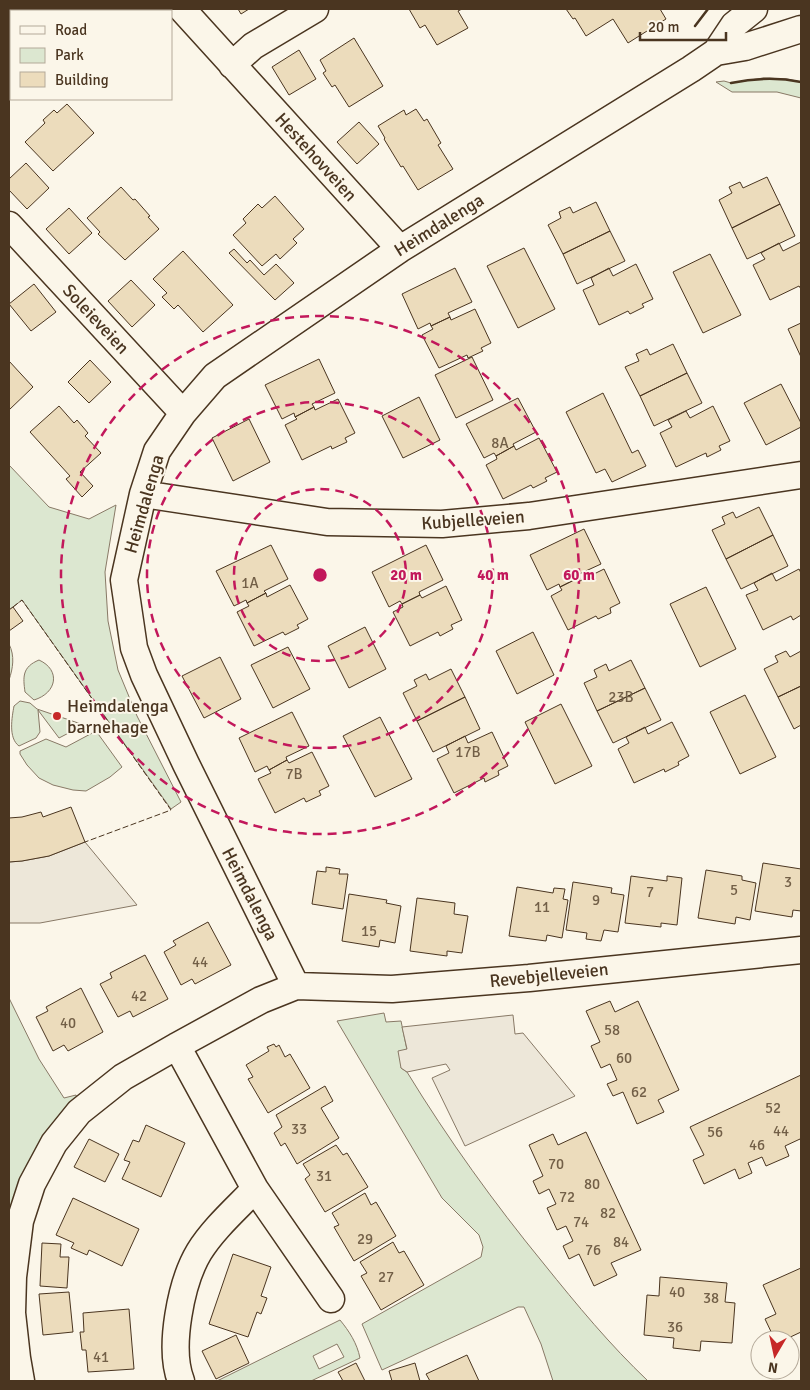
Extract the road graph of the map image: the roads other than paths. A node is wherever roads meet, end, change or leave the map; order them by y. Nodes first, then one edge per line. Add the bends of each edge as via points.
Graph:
1 (182, 9) edge
2 (315, 9) edge
3 (754, 9) edge
4 (801, 30) edge
5 (716, 52) junction
6 (232, 65) junction
7 (9, 225) edge
8 (400, 249) junction
9 (183, 413) junction
10 (801, 474) edge
11 (143, 494) junction
12 (801, 950) edge
13 (296, 986) junction
14 (177, 1046) junction
15 (255, 1189) junction
16 (332, 1300) dead end
17 (21, 1381) edge
18 (179, 1381) edge

1 - 6 street, Hestehovveien
2 - 6 street via 254,46
3 - 5 street, Heimdalenga via 734,26
4 - 5 street, Heimdalenga
5 - 8 street, Heimdalenga
6 - 8 street, Hestehovveien
7 - 9 street, Soleieveien
8 - 9 street, Heimdalenga via 215,376
9 - 11 street, Heimdalenga via 157,451
10 - 11 street, Kubjelleveien via 529,516 442,524 327,522
11 - 13 street, Heimdalenga via 124,580 134,648 194,780
12 - 13 street, Revebjelleveien via 392,989
13 - 14 street via 261,1000
14 - 15 street
14 - 17 street via 123,1077 80,1112 54,1143 32,1184 20,1221 13,1277 12,1313
15 - 16 street
15 - 18 street via 200,1251 186,1282 178,1317

